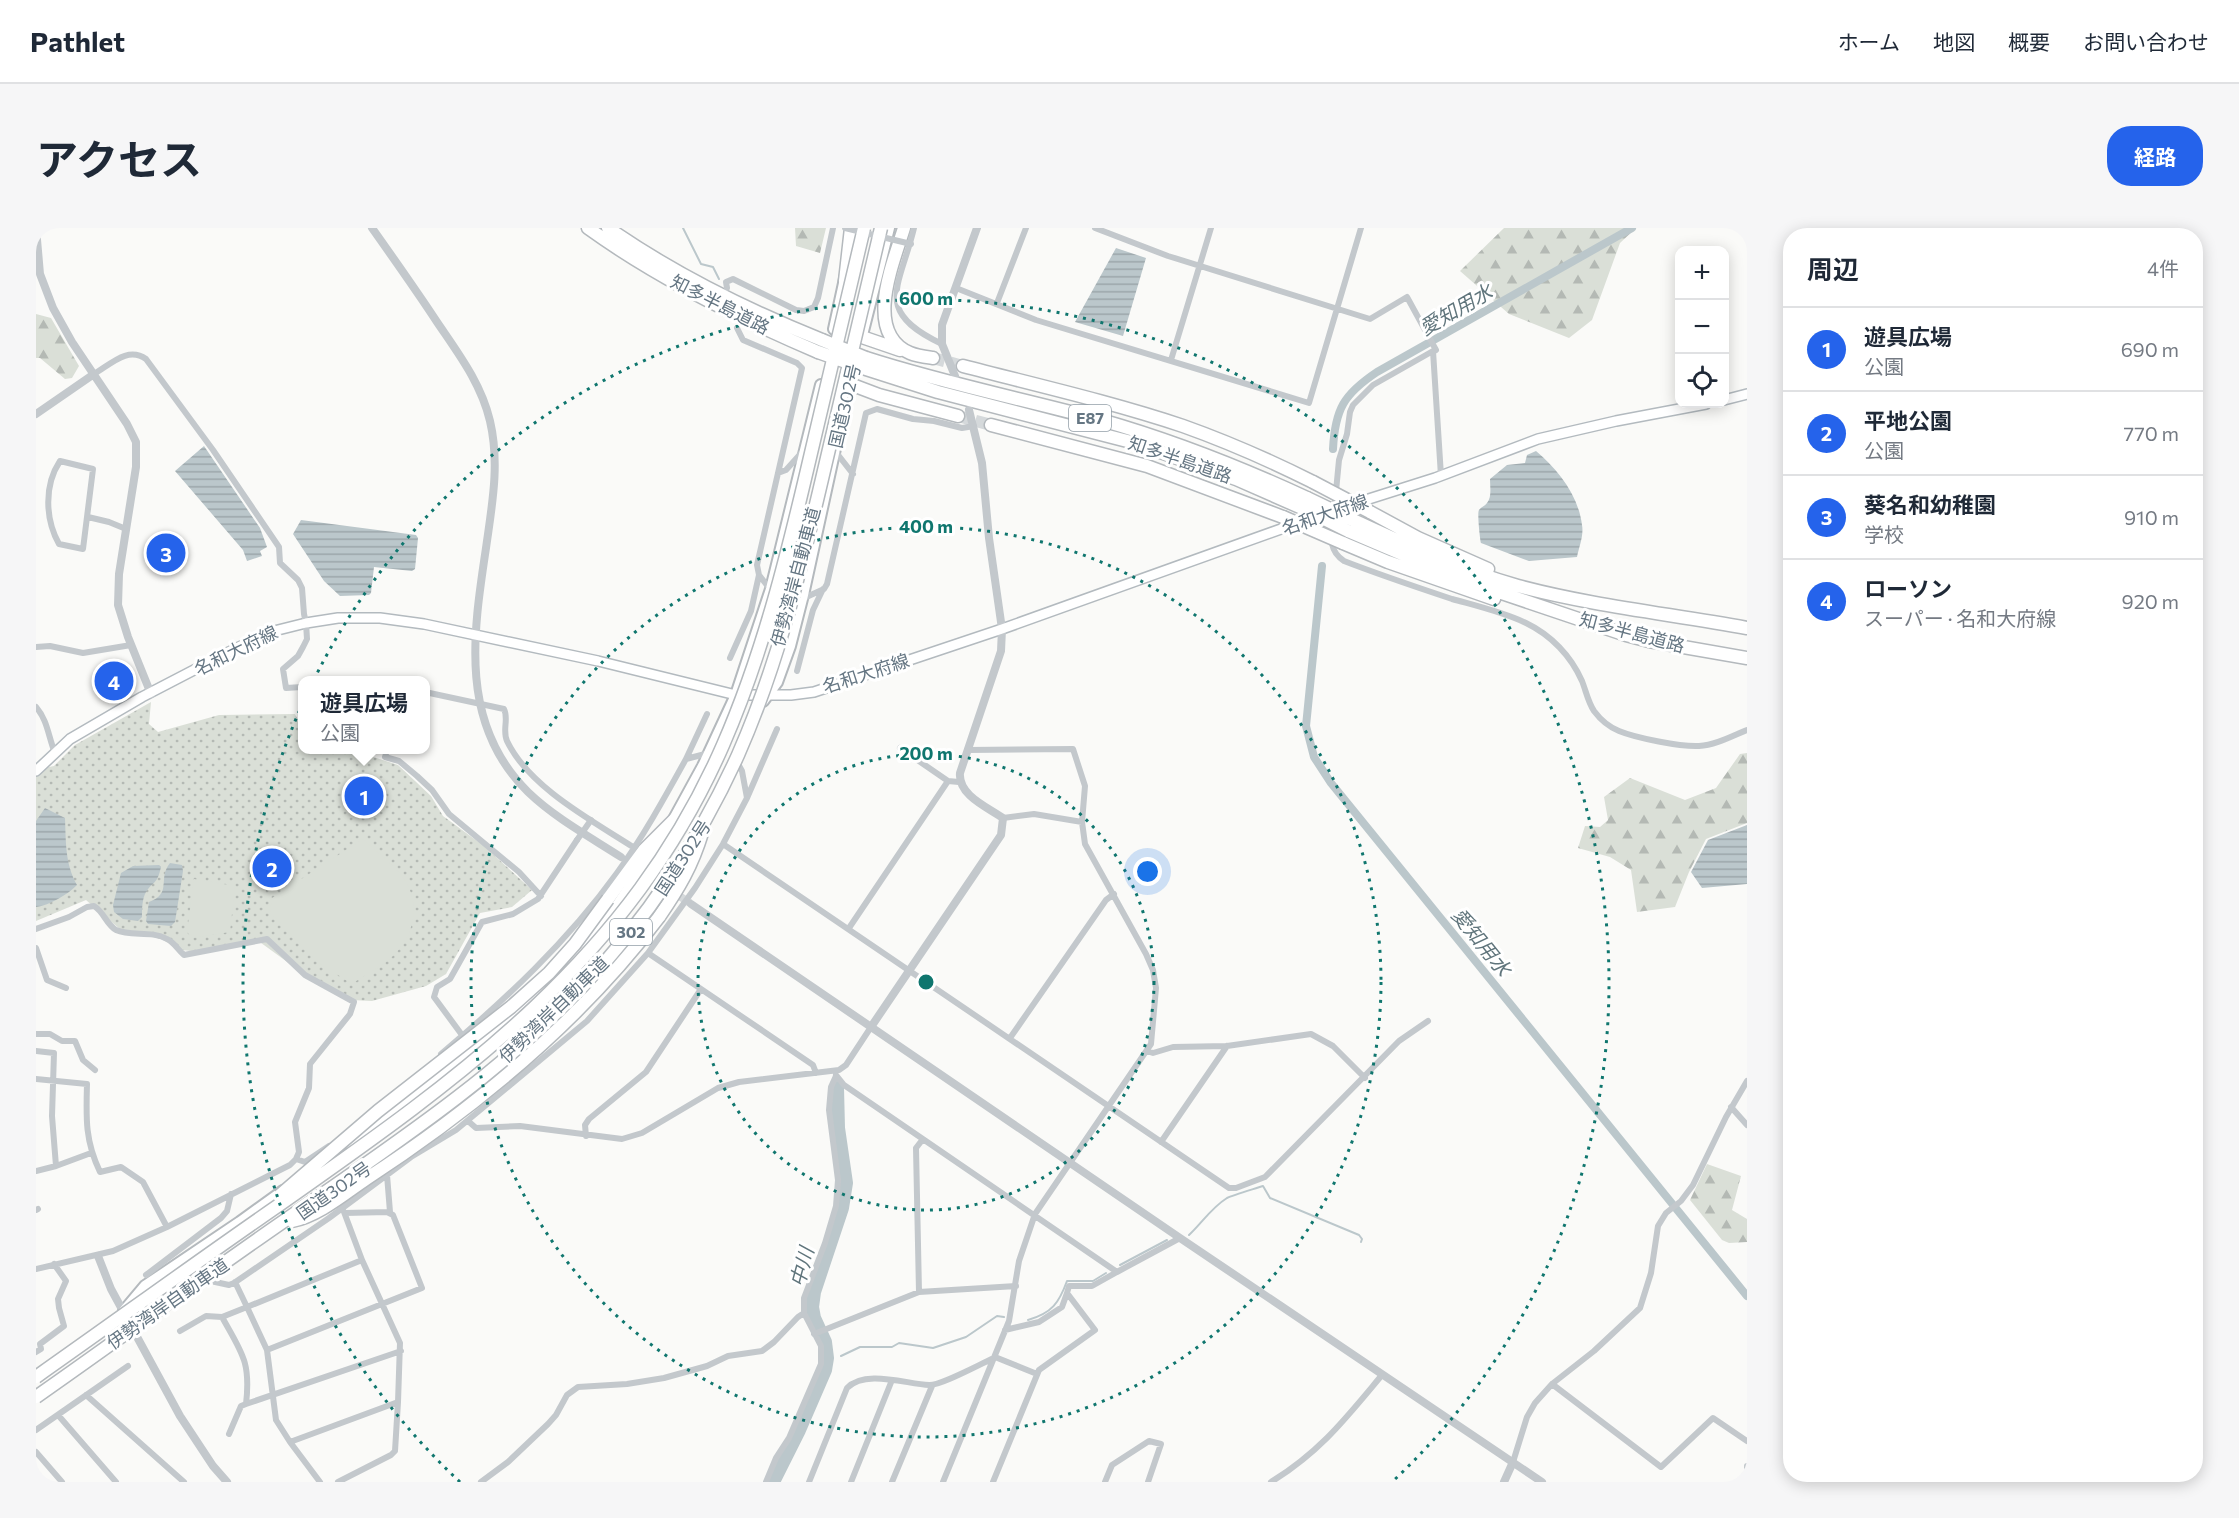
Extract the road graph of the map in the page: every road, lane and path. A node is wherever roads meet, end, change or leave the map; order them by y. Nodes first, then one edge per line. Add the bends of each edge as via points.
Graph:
1 (36, 228) edge
2 (372, 228) edge
3 (588, 228) edge
4 (608, 228) edge
5 (833, 228) edge
6 (845, 228) edge
7 (851, 228) edge
8 (856, 228) edge
9 (864, 228) edge
10 (881, 228) edge
11 (889, 228) edge
12 (904, 228) edge
13 (914, 228) edge
14 (977, 228) edge
15 (1026, 228) edge
16 (1095, 228) edge
17 (1211, 228) edge
18 (1361, 228) edge
19 (911, 244) junction
20 (1200, 265) junction
21 (845, 281) junction
22 (727, 288) dead end
23 (956, 288) junction
24 (997, 303) junction
25 (1336, 308) junction
26 (835, 327) junction
27 (737, 328) dead end
28 (862, 336) junction
29 (942, 344) junction
30 (820, 346) junction
31 (1435, 348) dead end
32 (910, 353) junction
33 (933, 358) tunnel mouth
34 (1171, 360) junction
35 (959, 371) joint
36 (94, 374) junction
37 (824, 374) junction
38 (850, 384) junction
39 (1747, 394) edge
40 (1729, 399) edge
41 (1685, 408) edge
42 (964, 413) joint
43 (36, 414) edge
44 (991, 425) tunnel mouth
45 (974, 426) junction
46 (804, 450) junction
47 (835, 450) junction
48 (778, 473) junction
49 (853, 474) junction
50 (1441, 476) junction
51 (1334, 510) junction
52 (88, 517) junction
53 (1351, 525) junction
54 (126, 529) junction
55 (759, 574) junction
56 (771, 589) junction
57 (824, 589) junction
58 (1540, 591) junction
59 (802, 599) junction
60 (1548, 610) junction
61 (306, 623) junction
62 (1747, 628) edge
63 (1002, 629) junction
64 (474, 636) junction
65 (131, 645) junction
66 (36, 647) edge
67 (730, 658) dead end
68 (1747, 658) edge
69 (797, 671) dead end
70 (298, 687) edge
71 (430, 693) edge
72 (151, 694) junction
73 (736, 694) junction
74 (766, 695) junction
75 (479, 702) junction
76 (36, 707) edge
77 (707, 714) dead end
78 (777, 729) dead end
79 (1747, 730) edge
80 (900, 748) dead end
81 (967, 750) junction
82 (710, 752) junction
83 (56, 753) junction
84 (386, 754) edge
85 (686, 759) junction
86 (737, 762) junction
87 (36, 771) edge
88 (948, 781) junction
89 (959, 782) junction
90 (747, 798) junction
91 (677, 817) junction
92 (1003, 818) junction
93 (591, 820) junction
94 (1082, 822) junction
95 (702, 833) junction
96 (723, 844) junction
97 (633, 847) junction
98 (621, 857) dead end
99 (1114, 894) junction
100 (541, 896) junction
101 (691, 904) tunnel mouth
102 (849, 928) junction
103 (36, 929) edge
104 (36, 948) edge
105 (648, 953) junction
106 (910, 970) junction
107 (66, 988) dead end
108 (701, 989) junction
109 (1428, 1021) dead end
110 (871, 1027) junction
111 (36, 1034) edge
112 (462, 1035) junction
113 (1010, 1038) junction
114 (1227, 1047) junction
115 (36, 1051) edge
116 (1147, 1051) junction
117 (95, 1070) dead end
118 (816, 1073) junction
119 (836, 1074) junction
120 (1365, 1078) junction
121 (36, 1079) edge
122 (53, 1080) junction
123 (1747, 1081) edge
124 (1108, 1106) junction
125 (1731, 1107) junction
126 (468, 1121) junction
127 (1747, 1125) edge
128 (586, 1136) junction
129 (922, 1139) junction
130 (1161, 1142) junction
131 (91, 1153) junction
132 (296, 1159) junction
133 (1071, 1162) junction
134 (57, 1166) junction
135 (36, 1171) edge
136 (387, 1175) junction
137 (231, 1194) junction
138 (343, 1211) junction
139 (390, 1212) junction
140 (1035, 1214) junction
141 (282, 1222) junction
142 (167, 1227) junction
143 (241, 1231) junction
144 (1180, 1238) junction
145 (98, 1256) junction
146 (362, 1260) junction
147 (54, 1264) junction
148 (36, 1269) edge
149 (1116, 1272) junction
150 (146, 1275) dead end
151 (206, 1280) junction
152 (236, 1282) junction
153 (1016, 1286) junction
154 (919, 1292) junction
155 (1067, 1293) junction
156 (381, 1305) junction
157 (247, 1307) junction
158 (124, 1312) junction
159 (804, 1313) junction
160 (222, 1317) junction
161 (135, 1330) junction
162 (1005, 1330) junction
163 (180, 1331) dead end
164 (814, 1334) junction
165 (267, 1350) junction
166 (401, 1351) junction
167 (36, 1352) edge
168 (994, 1358) junction
169 (128, 1366) dead end
170 (1037, 1374) junction
171 (1382, 1375) junction
172 (36, 1376) edge
173 (892, 1380) junction
174 (1552, 1384) junction
175 (932, 1386) junction
176 (86, 1395) junction
177 (272, 1397) junction
178 (36, 1398) edge
179 (398, 1402) junction
180 (246, 1404) junction
181 (58, 1415) junction
182 (36, 1430) edge
183 (229, 1434) dead end
184 (1747, 1441) edge
185 (290, 1442) junction
186 (36, 1452) edge
187 (1512, 1462) junction
188 (62, 1482) edge
189 (116, 1482) edge
190 (184, 1482) edge
191 (227, 1482) edge
192 (320, 1482) edge
193 (338, 1482) edge
194 (481, 1482) edge
195 (766, 1482) edge
196 (809, 1482) edge
197 (851, 1482) edge
198 (892, 1482) edge
199 (943, 1482) edge
200 (993, 1482) edge
201 (1105, 1482) edge
202 (1148, 1482) edge
203 (1271, 1482) edge
204 (1504, 1482) edge
205 (1542, 1482) edge

1 - 36 street via 45,290 62,326
2 - 64 street via 468,367 490,420 495,471
3 - 30 highway, 知多半島道路 / E87 via 712,303
4 - 30 highway, 知多半島道路 / E87 via 707,288
5 - 22 street via 814,307 796,310 733,279 726,282
6 - 19 street, bridge
7 - 21 highway
8 - 21 highway, 国道302号 / 302
9 - 143 highway, 伊勢湾岸自動車道, bridge via 773,608 723,746 678,832 629,905 599,941 510,1032 364,1146
10 - 141 highway, 伊勢湾岸自動車道, bridge via 790,609 739,752 693,840 614,952 556,1013 434,1115
11 - 28 highway, 国道302号 / 302
12 - 32 highway via 884,303 884,318 888,334
13 - 19 street
14 - 23 street
15 - 24 street
16 - 20 street
17 - 20 street
18 - 25 street
19 - 29 street via 897,284 898,306 908,324
20 - 25 street
20 - 34 street
21 - 26 highway, 国道302号 / 302
23 - 24 street
23 - 29 street via 942,325
24 - 34 street via 1036,320
25 - 31 street via 1370,319 1407,297
25 - 34 street via 1309,403
26 - 28 highway
26 - 37 highway, 国道302号 / 302
27 - 48 street via 743,340 802,368
28 - 32 highway
28 - 38 highway, 国道302号 / 302
29 - 35 street
30 - 53 highway, 知多半島道路 / E87, bridge via 938,392 1135,442 1304,503
32 - 33 highway
35 - 58 highway, bridge via 1084,397 1183,426 1269,461 1418,538
36 - 43 street
36 - 54 street via 136,442
36 - 61 street via 126,354 135,353 146,359 279,547 280,563 302,588
37 - 38 highway
37 - 46 highway, 国道302号 / 302
38 - 42 highway via 879,395
38 - 47 highway, 国道302号 / 302
39 - 40 main road
41 - 50 main road, 名和大府線 via 1538,440
42 - 45 street
44 - 60 highway, bridge via 1147,466 1398,566 1506,603
45 - 49 street via 962,428 869,410
45 - 63 street
46 - 48 street via 786,470
46 - 56 highway, 国道302号 / 302
47 - 49 street
47 - 59 highway, 国道302号 / 302
48 - 55 street via 757,565
49 - 57 street
50 - 51 main road, 名和大府線
50 - 51 street via 1433,351 1373,385 1353,405 1339,460
51 - 63 main road, 名和大府線
51 - 79 street via 1331,540 1338,557 1397,581 1526,623 1541,632 1568,657 1593,709 1619,731 1699,746
52 - 52 street via 93,469 60,461 52,473 48,498 53,534 59,544 83,549
52 - 54 street
53 - 58 highway, 知多半島道路 / E87 via 1467,569
53 - 60 highway, 知多半島道路 / E87 via 1430,566
54 - 65 street via 118,605
55 - 56 street
55 - 67 street via 751,611
56 - 73 highway, 国道302号 / 302
57 - 59 street
57 - 69 street via 813,610
58 - 62 highway, 知多半島道路 / E87
59 - 74 highway, 国道302号 / 302 via 777,682
60 - 68 highway, 知多半島道路 / E87 via 1649,641
61 - 64 main road, 名和大府線 via 380,618
61 - 70 street via 303,648 283,669 286,688
61 - 72 main road, 名和大府線 via 254,639
63 - 74 main road, 名和大府線 via 814,692
63 - 81 street via 1001,651
64 - 73 main road, 名和大府線
64 - 75 street
65 - 66 street via 83,653
65 - 72 street
71 - 75 street
72 - 83 main road, 名和大府線 via 70,739
73 - 74 main road, 名和大府線
73 - 82 highway, 国道302号 / 302
74 - 86 highway, 国道302号 / 302
75 - 93 street via 504,709 504,733 524,765 546,787
75 - 98 street via 497,752 523,787
76 - 83 street via 48,725
77 - 85 street
78 - 90 street
80 - 88 street
81 - 89 street
81 - 94 street via 1072,749 1085,786
82 - 85 street
82 - 91 highway, 国道302号 / 302
83 - 87 main road, 名和大府線
84 - 100 street via 385,758 399,761 417,776 449,814 519,872
85 - 97 street
86 - 90 street
86 - 95 highway, 国道302号 / 302
88 - 89 street
88 - 102 street
89 - 92 street via 963,791
90 - 96 street
91 - 143 highway, bridge via 644,850 549,973 378,1111
91 - 158 highway, 国道302号 / 302 via 616,907 581,951 538,993 433,1083 374,1127 145,1286
92 - 94 street via 1034,814
92 - 106 street via 1001,834
93 - 97 street
93 - 100 street, bridge
94 - 99 street via 1090,857
95 - 141 highway, bridge via 683,882 636,948 524,1060 458,1117 408,1152 308,1216
95 - 151 highway, 国道302号 / 302 via 611,957 522,1046 376,1161
96 - 102 street
96 - 105 street
97 - 112 street via 551,952
99 - 113 street
99 - 116 street via 1146,954 1155,981 1151,1044
100 - 112 street via 513,914 482,922 450,979 436,987 434,998
101 - 110 street
102 - 106 street
103 - 132 street via 94,906 117,930 162,937 184,955 267,939 305,975 354,1002 350,1014 310,1064 309,1088 295,1122 299,1152
104 - 107 street via 47,980
105 - 108 street
105 - 126 street via 587,1021
106 - 110 street
106 - 113 street
108 - 118 street via 813,1065
108 - 128 street via 646,1072 590,1119 585,1125
109 - 120 street via 1399,1041
110 - 119 street
110 - 133 street
111 - 117 street via 75,1041 83,1060
112 - 132 street via 346,1135 305,1162
113 - 124 street
114 - 116 street
114 - 120 street via 1311,1034 1333,1046
114 - 130 street
115 - 122 street via 54,1053
116 - 124 street
118 - 119 street
118 - 128 street via 718,1088 642,1133 622,1139
119 - 129 street via 844,1085
119 - 159 street via 829,1110 838,1191 832,1222 806,1289
120 - 130 street via 1265,1177 1236,1188 1229,1188
121 - 122 street
122 - 131 street via 87,1084 86,1126
122 - 134 street via 51,1116
123 - 125 street
124 - 130 street
124 - 133 street
125 - 127 street
125 - 174 street via 1693,1185 1658,1226 1650,1279 1640,1308
126 - 128 street via 476,1128 520,1126
126 - 136 street
129 - 140 street
129 - 154 street via 916,1148
131 - 134 street
131 - 142 street via 100,1172 121,1167 143,1182
132 - 137 street
133 - 140 street
133 - 144 street
134 - 135 street
136 - 138 street
136 - 139 street
137 - 142 street
137 - 150 street via 221,1218
138 - 139 street
138 - 146 street
138 - 152 street
139 - 156 street via 422,1288
140 - 149 street
140 - 153 street via 1019,1261
141 - 178 highway, 伊勢湾岸自動車道, bridge
142 - 145 street
143 - 172 highway, 伊勢湾岸自動車道, bridge
144 - 149 street
144 - 171 street
145 - 147 street
145 - 158 street
146 - 156 street
146 - 157 street
147 - 148 street
147 - 167 street via 66,1281 58,1299 64,1326 40,1344 41,1349
149 - 155 street via 1092,1286 1069,1286
151 - 152 street via 229,1285
151 - 161 highway, 国道302号 / 302
152 - 157 street
153 - 154 street
153 - 162 street
154 - 164 street
155 - 162 street via 1062,1307 1039,1322
155 - 170 street via 1095,1330
156 - 165 street
156 - 166 street
157 - 160 street
157 - 165 street
158 - 161 street
158 - 172 highway, 国道302号 / 302
159 - 164 street
159 - 194 street via 762,1351 728,1356 664,1378 578,1387 567,1395 548,1424
160 - 163 street via 206,1316
160 - 180 street via 242,1352 247,1370
161 - 178 highway, 国道302号 / 302
161 - 191 street via 180,1416
162 - 168 street
164 - 195 street via 821,1346 821,1364
165 - 177 street
166 - 177 street
166 - 179 street
168 - 170 street
168 - 175 street
168 - 199 street
169 - 176 street
170 - 200 street
171 - 187 street
171 - 203 street via 1320,1446
173 - 175 street
173 - 196 street via 863,1379 847,1388
173 - 197 street
174 - 184 street via 1660,1467 1713,1418
174 - 187 street via 1527,1417
175 - 198 street
176 - 181 street
176 - 190 street
177 - 180 street
177 - 185 street via 276,1420
179 - 185 street
179 - 193 street via 393,1453
180 - 183 street via 241,1406
181 - 182 street
181 - 189 street
185 - 192 street
186 - 188 street
187 - 204 street
187 - 205 street
201 - 202 street via 1112,1465 1153,1441 1161,1444

